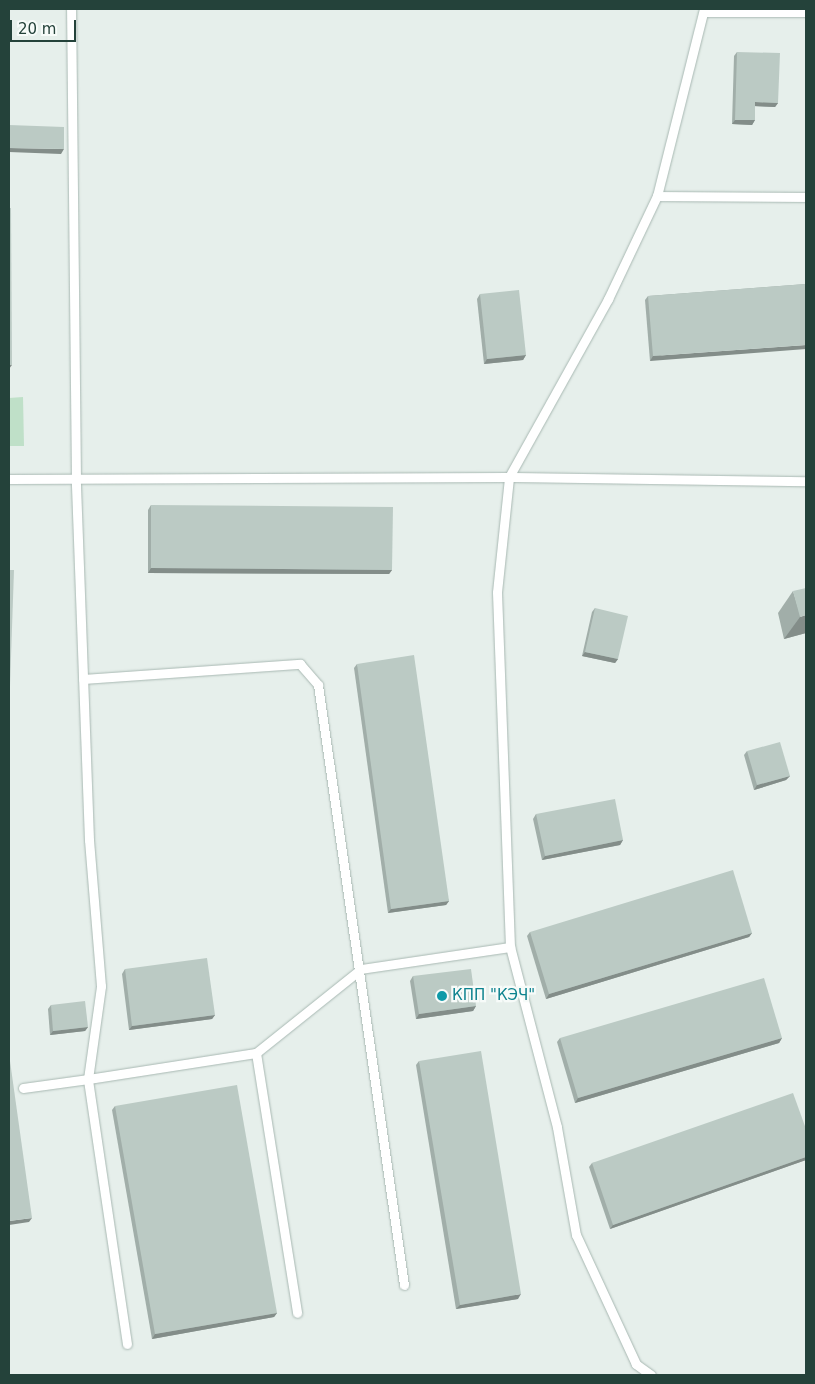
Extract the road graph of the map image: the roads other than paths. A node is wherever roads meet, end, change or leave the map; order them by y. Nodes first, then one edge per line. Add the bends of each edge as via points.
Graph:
1 (71, 9) edge
2 (704, 10) edge
3 (806, 12) edge
4 (657, 196) junction
5 (806, 197) edge
6 (509, 477) junction
7 (9, 479) edge
8 (76, 480) junction
9 (806, 481) edge
10 (83, 678) junction
11 (510, 947) junction
12 (361, 969) junction
13 (256, 1053) junction
14 (88, 1079) junction
15 (23, 1088) dead end
16 (404, 1285) dead end
17 (297, 1313) dead end
18 (127, 1344) dead end
19 (651, 1375) edge

1 - 8 lane
2 - 3 lane
2 - 4 lane
4 - 5 lane
4 - 6 lane via 608,299
6 - 8 lane
6 - 9 lane
6 - 11 lane via 497,592
7 - 8 lane
8 - 10 lane
10 - 12 lane via 300,664 318,685
10 - 14 lane via 101,986
11 - 12 lane
11 - 19 lane via 557,1127 576,1235 636,1364
12 - 13 lane
12 - 16 lane
13 - 14 lane
13 - 17 lane
14 - 15 lane
14 - 18 lane

